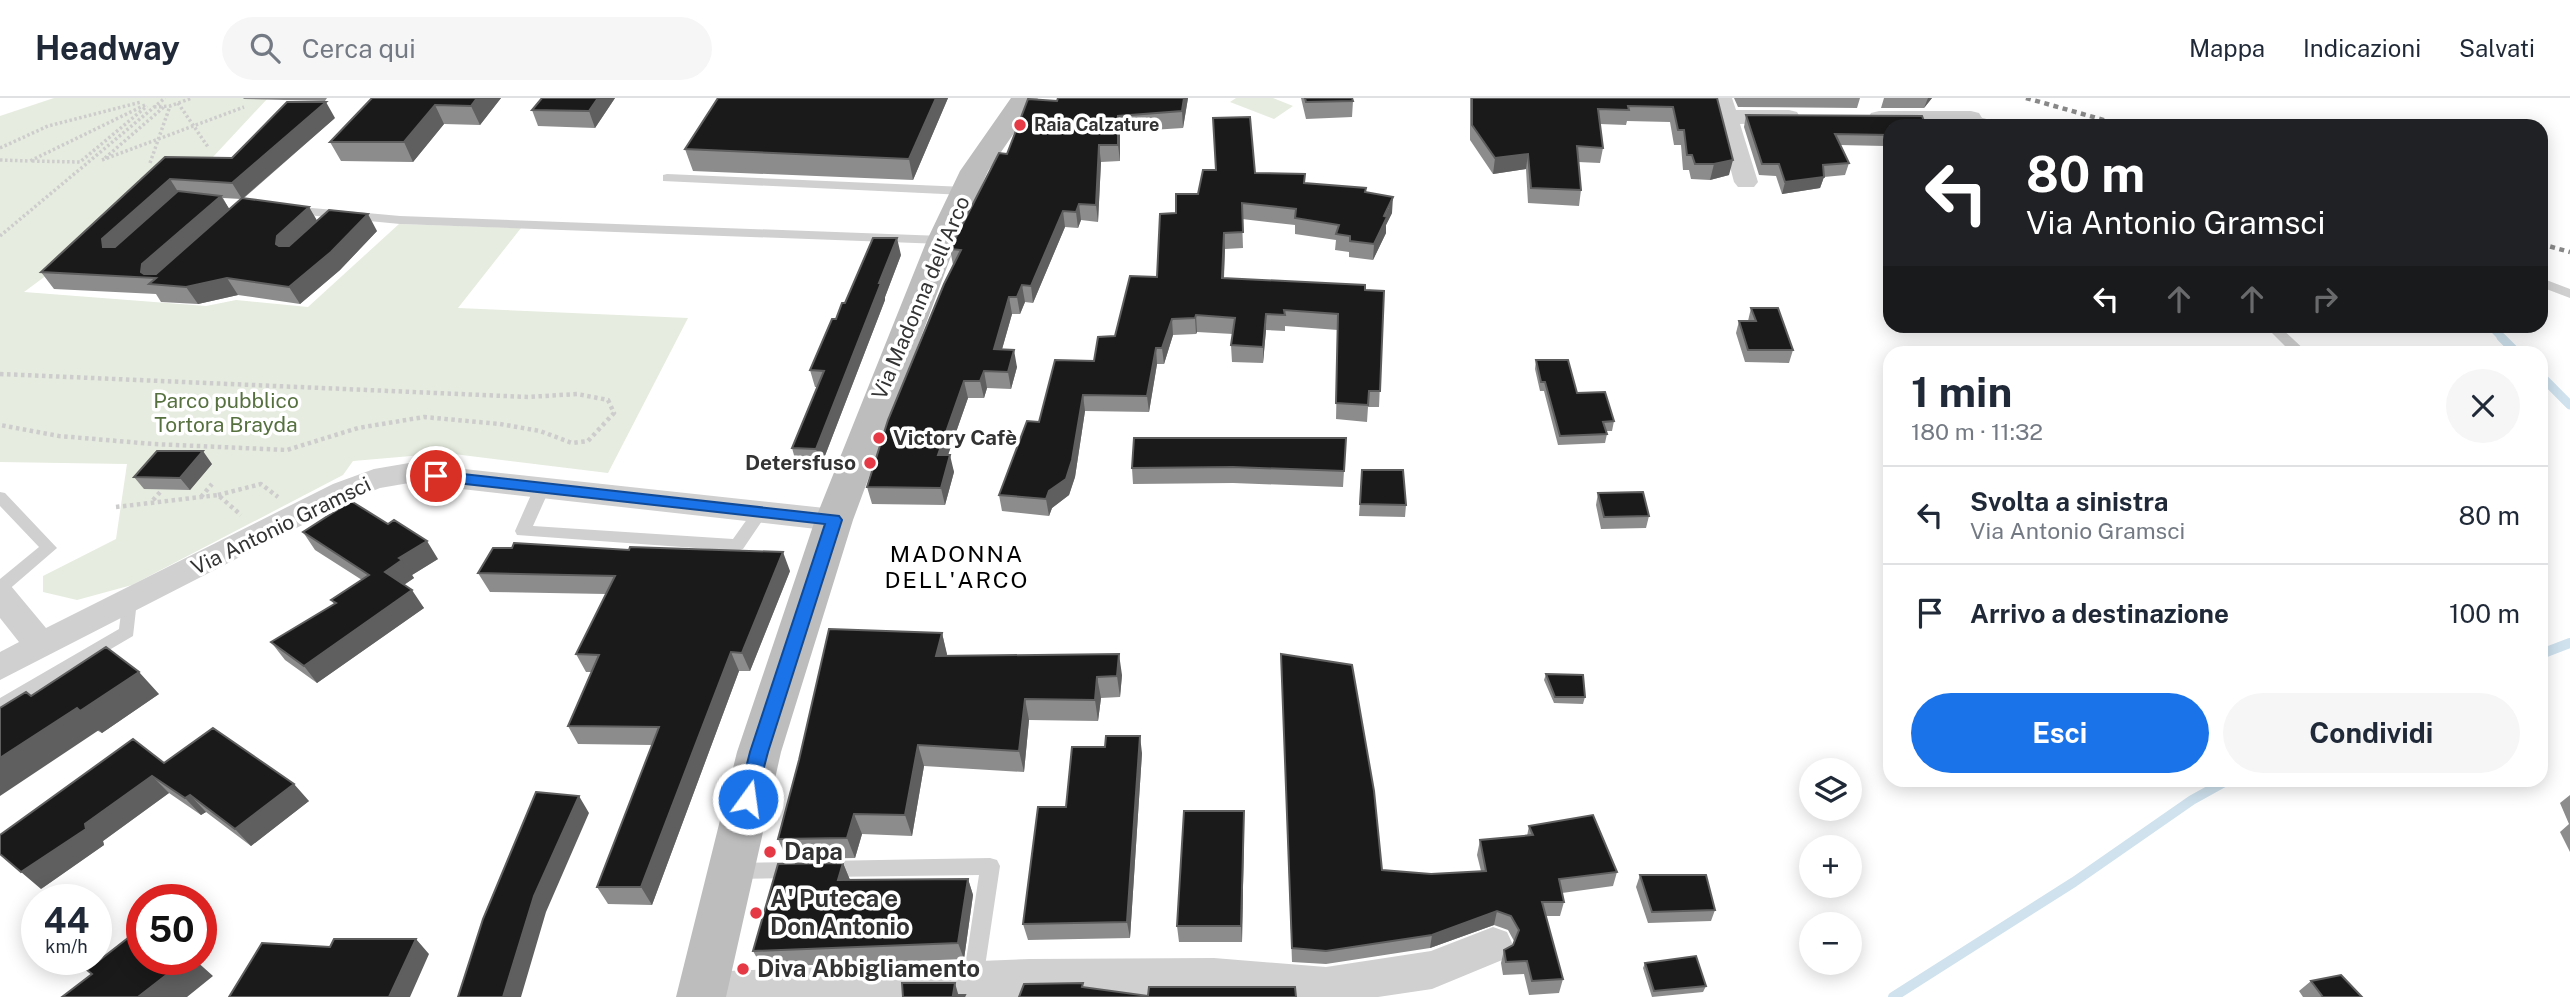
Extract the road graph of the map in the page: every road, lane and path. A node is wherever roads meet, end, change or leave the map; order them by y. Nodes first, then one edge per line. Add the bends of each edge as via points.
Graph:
1 (165, 98) edge
2 (192, 98) edge
3 (1025, 98) edge
4 (144, 103) edge
5 (178, 103) junction
6 (168, 106) junction
7 (155, 107) junction
8 (244, 107) dead end
9 (1724, 108) edge
10 (1809, 118) edge
11 (1863, 118) edge
12 (1971, 118) joint
13 (1975, 119) edge
14 (194, 126) junction
15 (159, 139) junction
16 (208, 147) dead end
17 (0, 148) edge
18 (0, 160) edge
19 (30, 161) junction
20 (150, 163) dead end
21 (667, 178) dead end
22 (1746, 182) dead end
23 (965, 191) junction
24 (276, 209) edge
25 (0, 236) edge
26 (942, 240) junction
27 (2548, 285) edge
28 (2570, 294) edge
29 (2280, 333) edge
30 (2293, 346) edge
31 (0, 374) edge
32 (0, 425) edge
33 (212, 484) dead end
34 (542, 488) junction
35 (162, 490) edge
36 (218, 495) junction
37 (0, 497) edge
38 (201, 498) junction
39 (280, 498) dead end
40 (152, 501) junction
41 (117, 507) dead end
42 (760, 512) junction
43 (244, 518) dead end
44 (834, 520) junction
45 (0, 588) edge
46 (0, 595) edge
47 (129, 601) junction
48 (41, 645) junction
49 (0, 667) edge
50 (0, 707) edge
51 (731, 871) junction
52 (1493, 945) dead end
53 (973, 980) junction
54 (701, 994) edge

1 - 7 path
2 - 5 path
3 - 23 main road, Via Madonna dell'Arco
4 - 7 path
4 - 17 path via 37,131
4 - 19 path
4 - 19 path via 80,162
5 - 6 path
5 - 14 path
6 - 7 path
6 - 15 path
6 - 15 path via 102,160
7 - 25 path
8 - 14 path
9 - 10 street
9 - 22 street
11 - 12 street
12 - 13 lane
14 - 15 path
14 - 16 path
15 - 20 path
18 - 19 path
21 - 23 lane
23 - 26 main road, Via Madonna dell'Arco
24 - 26 lane via 336,219
26 - 44 main road, Via Madonna dell'Arco
27 - 28 lane
29 - 30 lane
31 - 32 path via 528,397 577,394 607,400 614,413 588,441 572,443 540,431 424,417 358,428 287,450 126,442
33 - 38 path
34 - 42 street, Via Antonio Gramsci
34 - 42 lane via 523,531 737,545
34 - 47 street, Via Antonio Gramsci via 409,473 374,479
35 - 40 path
36 - 38 path
36 - 39 path via 261,484
36 - 43 path
37 - 45 lane via 49,548
38 - 40 path
40 - 41 path
42 - 44 street, Via Antonio Gramsci
44 - 51 main road, Via Madonna dell'Arco via 759,752
46 - 48 street
47 - 48 street, Via Antonio Gramsci
47 - 50 lane via 128,632
48 - 49 street, Via Antonio Gramsci
51 - 53 lane via 990,866
51 - 54 main road, Via Madonna dell'Arco
52 - 53 street via 1432,970 1326,986 1214,977
53 - 54 street

